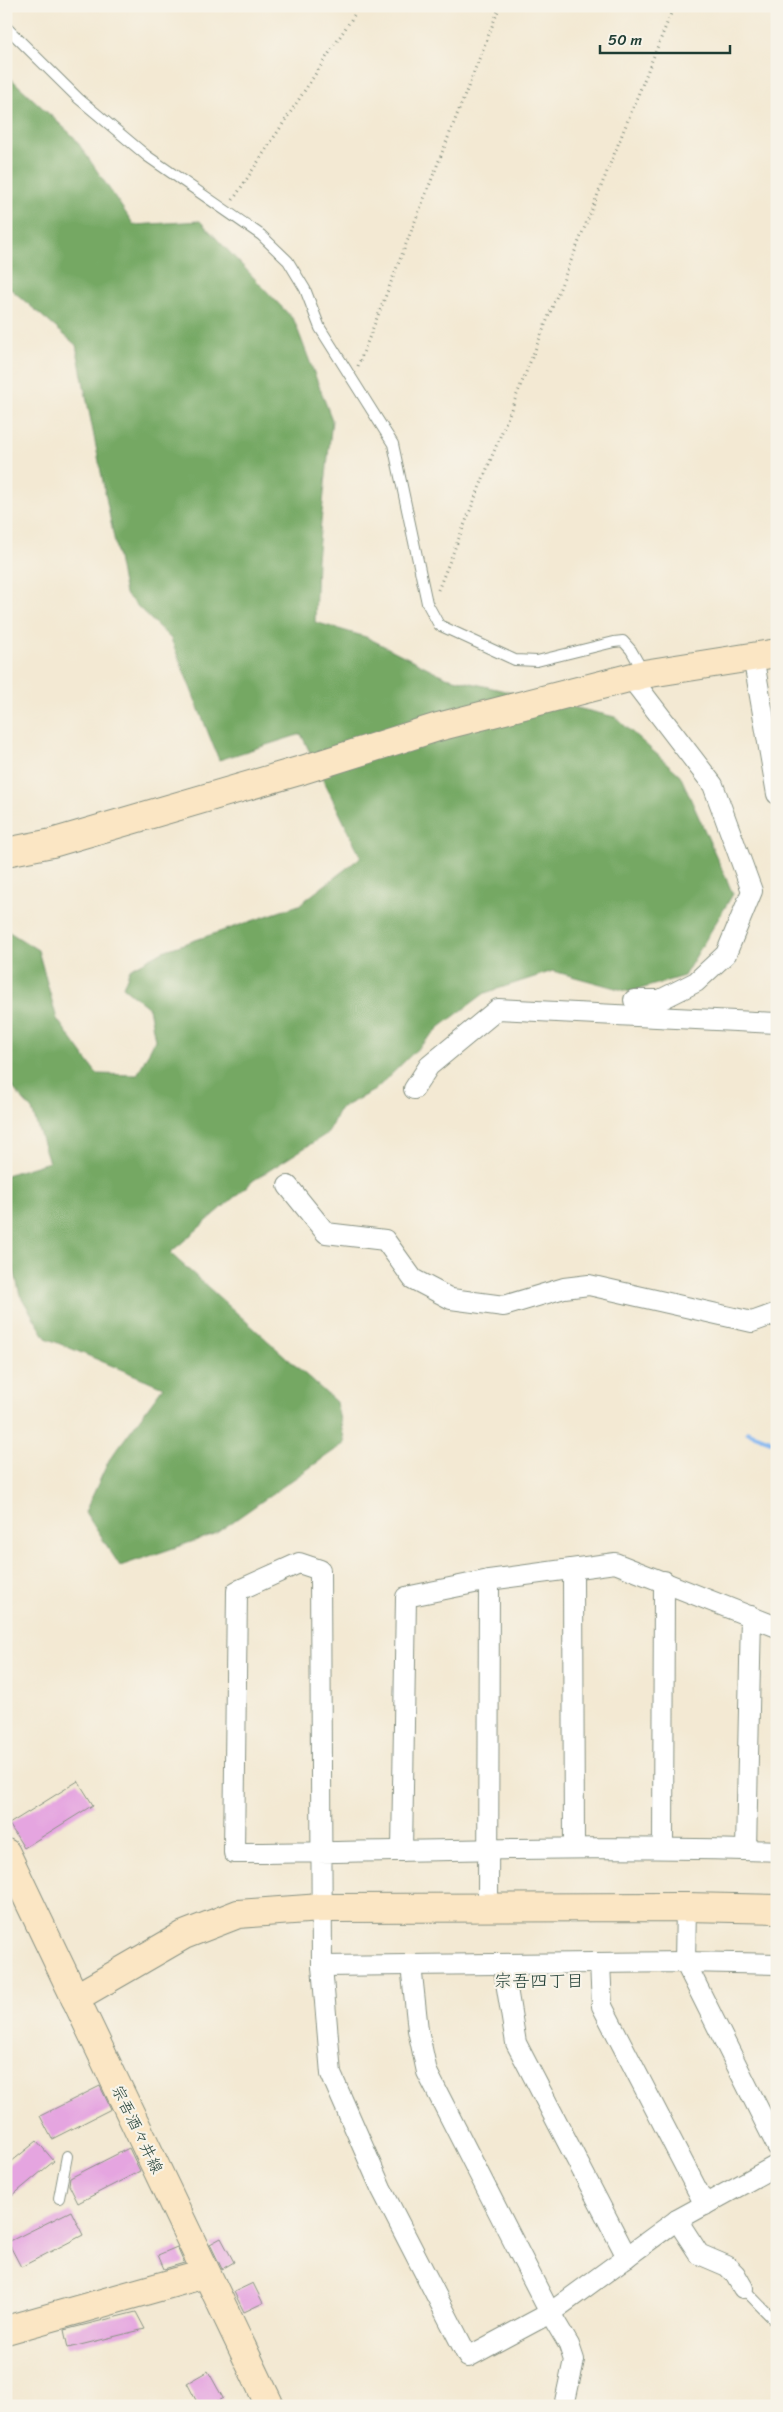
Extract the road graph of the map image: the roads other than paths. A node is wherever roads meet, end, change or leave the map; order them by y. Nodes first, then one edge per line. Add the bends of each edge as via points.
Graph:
1 (6, 27) edge
2 (765, 655) edge
3 (638, 676) junction
4 (777, 794) edge
5 (6, 852) edge
6 (634, 1000) dead end
7 (777, 1023) edge
8 (414, 1089) dead end
9 (288, 1186) dead end
10 (777, 1313) edge
11 (573, 1569) junction
12 (489, 1580) junction
13 (664, 1581) junction
14 (751, 1616) junction
15 (777, 1627) edge
16 (664, 1847) junction
17 (574, 1848) junction
18 (488, 1850) junction
19 (746, 1850) junction
20 (402, 1851) junction
21 (777, 1851) edge
22 (321, 1852) junction
23 (6, 1854) edge
24 (488, 1907) junction
25 (686, 1907) junction
26 (321, 1908) junction
27 (777, 1909) edge
28 (685, 1962) junction
29 (600, 1963) junction
30 (503, 1964) junction
31 (777, 1964) edge
32 (411, 1965) junction
33 (322, 1966) junction
34 (75, 1998) junction
35 (777, 2146) edge
36 (67, 2156) dead end
37 (777, 2165) edge
38 (59, 2198) dead end
39 (705, 2205) junction
40 (677, 2220) junction
41 (626, 2256) junction
42 (206, 2274) junction
43 (743, 2288) joint
44 (550, 2312) junction
45 (777, 2323) edge
46 (6, 2330) edge
47 (270, 2406) edge
48 (564, 2406) edge

1 - 3 lane via 132,144 261,236 288,261 306,289 320,328 393,444 415,556 430,609 439,625 515,660 537,661 623,641 631,650
2 - 3 street
2 - 4 street
3 - 5 street via 438,727 89,832
3 - 6 street via 713,785 752,891 726,954 696,982 660,1000
7 - 8 street via 498,1009 428,1066
9 - 10 street via 326,1233 384,1240 413,1279 452,1299 504,1306 564,1288 589,1285 752,1322
11 - 12 street
11 - 13 street via 614,1563
11 - 17 street
12 - 18 street
12 - 20 street via 406,1597
13 - 14 street
13 - 16 street
14 - 15 street
14 - 19 street
16 - 17 street
16 - 19 street
17 - 18 street
18 - 20 street
18 - 24 street
19 - 21 street
20 - 22 street
22 - 22 street via 234,1853 237,1591 299,1563 320,1570
22 - 26 street
23 - 34 street, 宗吾酒々井線
24 - 25 street
24 - 26 street
25 - 27 street
25 - 28 street
26 - 33 street
26 - 34 street via 238,1914 184,1935
28 - 29 street
28 - 31 street
28 - 35 street
29 - 30 street
29 - 39 street via 602,2006
30 - 32 street
30 - 41 street via 516,2043
32 - 33 street
32 - 44 street via 418,2030 427,2072
33 - 44 street via 331,2074 381,2188 468,2358
34 - 42 street, 宗吾酒々井線
36 - 38 lane
37 - 39 street
39 - 40 street
40 - 41 street
40 - 43 street via 699,2254 726,2266
41 - 44 street
42 - 46 street
42 - 47 street, 宗吾酒々井線
43 - 45 lane
44 - 48 street via 574,2360

